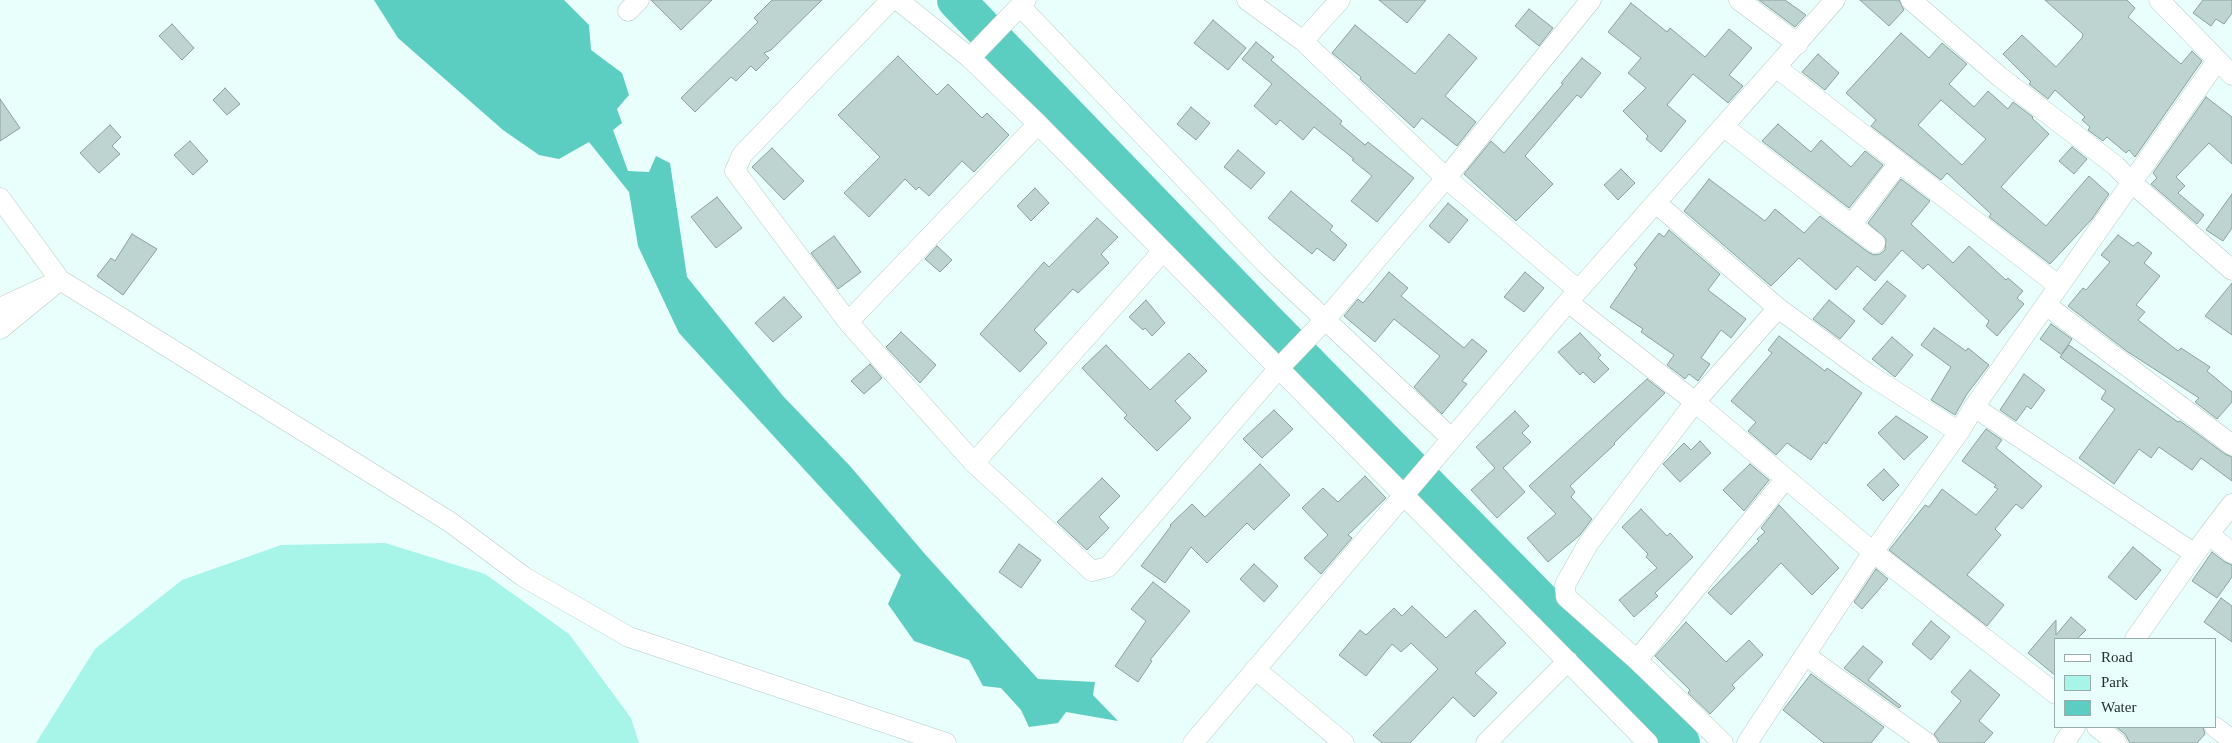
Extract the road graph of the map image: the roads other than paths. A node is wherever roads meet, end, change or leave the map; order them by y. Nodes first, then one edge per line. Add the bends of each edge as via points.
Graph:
1 (890, 0) edge
2 (898, 0) edge
3 (1247, 0) edge
4 (1340, 0) edge
5 (1591, 0) edge
6 (1739, 0) edge
7 (1835, 0) edge
8 (1911, 0) edge
9 (2159, 0) edge
10 (1023, 3) edge
11 (1303, 41) junction
12 (1798, 44) junction
13 (970, 58) junction
14 (2217, 61) junction
15 (1777, 68) junction
16 (2232, 75) edge
17 (1038, 124) junction
18 (1724, 127) junction
19 (1899, 162) junction
20 (1446, 178) junction
21 (2132, 183) junction
22 (0, 198) edge
23 (1656, 203) junction
24 (1851, 225) junction
25 (1875, 243) dead end
26 (1163, 251) junction
27 (2232, 270) edge
28 (60, 280) junction
29 (2059, 286) junction
30 (1573, 296) junction
31 (2046, 304) junction
32 (0, 308) edge
33 (1778, 308) junction
34 (1325, 320) junction
35 (848, 322) junction
36 (0, 329) edge
37 (1279, 368) junction
38 (1695, 402) junction
39 (1974, 407) junction
40 (1959, 432) junction
41 (1451, 438) junction
42 (2232, 446) edge
43 (974, 463) junction
44 (1788, 480) junction
45 (1404, 493) junction
46 (2232, 504) edge
47 (2209, 534) junction
48 (1873, 552) junction
49 (2232, 553) edge
50 (2196, 554) junction
51 (2136, 638) edge
52 (1805, 654) junction
53 (1637, 660) junction
54 (1568, 661) junction
55 (1255, 669) junction
56 (2054, 692) edge
57 (2074, 728) edge
58 (2098, 728) edge
59 (2216, 728) edge
60 (2232, 740) edge
61 (942, 742) edge
62 (1193, 743) edge
63 (1344, 743) edge
64 (1486, 743) edge
65 (1648, 743) edge
66 (1723, 743) edge
67 (1747, 743) edge
68 (1927, 743) edge
69 (2064, 743) edge
70 (2117, 743) edge

1 - 35 street via 742,155 735,171
2 - 13 street
3 - 11 street
4 - 11 street
5 - 20 street
6 - 12 street
7 - 12 street
8 - 21 street via 2000,76 2116,166
9 - 14 street
10 - 13 street
10 - 34 street via 1266,264
11 - 20 street
12 - 15 street
13 - 17 street
14 - 16 street
14 - 21 street
15 - 18 street
15 - 19 street
17 - 26 street
17 - 35 street
18 - 23 street
18 - 24 street
19 - 24 street
19 - 29 street
20 - 30 street
20 - 34 street
21 - 27 street
21 - 29 street
22 - 28 street
23 - 30 street
23 - 33 street
24 - 25 street
26 - 37 street
26 - 43 street
28 - 32 street
28 - 36 street
28 - 61 street via 450,522 524,578 630,637
29 - 31 street
30 - 38 street
30 - 41 street
31 - 39 street
31 - 42 street
33 - 38 street
33 - 40 street via 1868,374
34 - 37 street
34 - 41 street
35 - 43 street
37 - 43 street via 1108,567 1092,571
37 - 45 street
38 - 44 street
38 - 53 street via 1588,544 1565,585 1566,597
39 - 40 street
39 - 50 street
40 - 48 street
41 - 45 street
44 - 48 street
44 - 53 street via 1783,482
45 - 54 street
45 - 55 street
46 - 47 street
47 - 49 street
47 - 50 street
48 - 52 street
48 - 56 street
50 - 51 street
52 - 67 street
52 - 68 street
53 - 66 street
54 - 64 street
54 - 65 street
55 - 62 street
55 - 63 street
57 - 69 street
58 - 70 street
59 - 60 street

